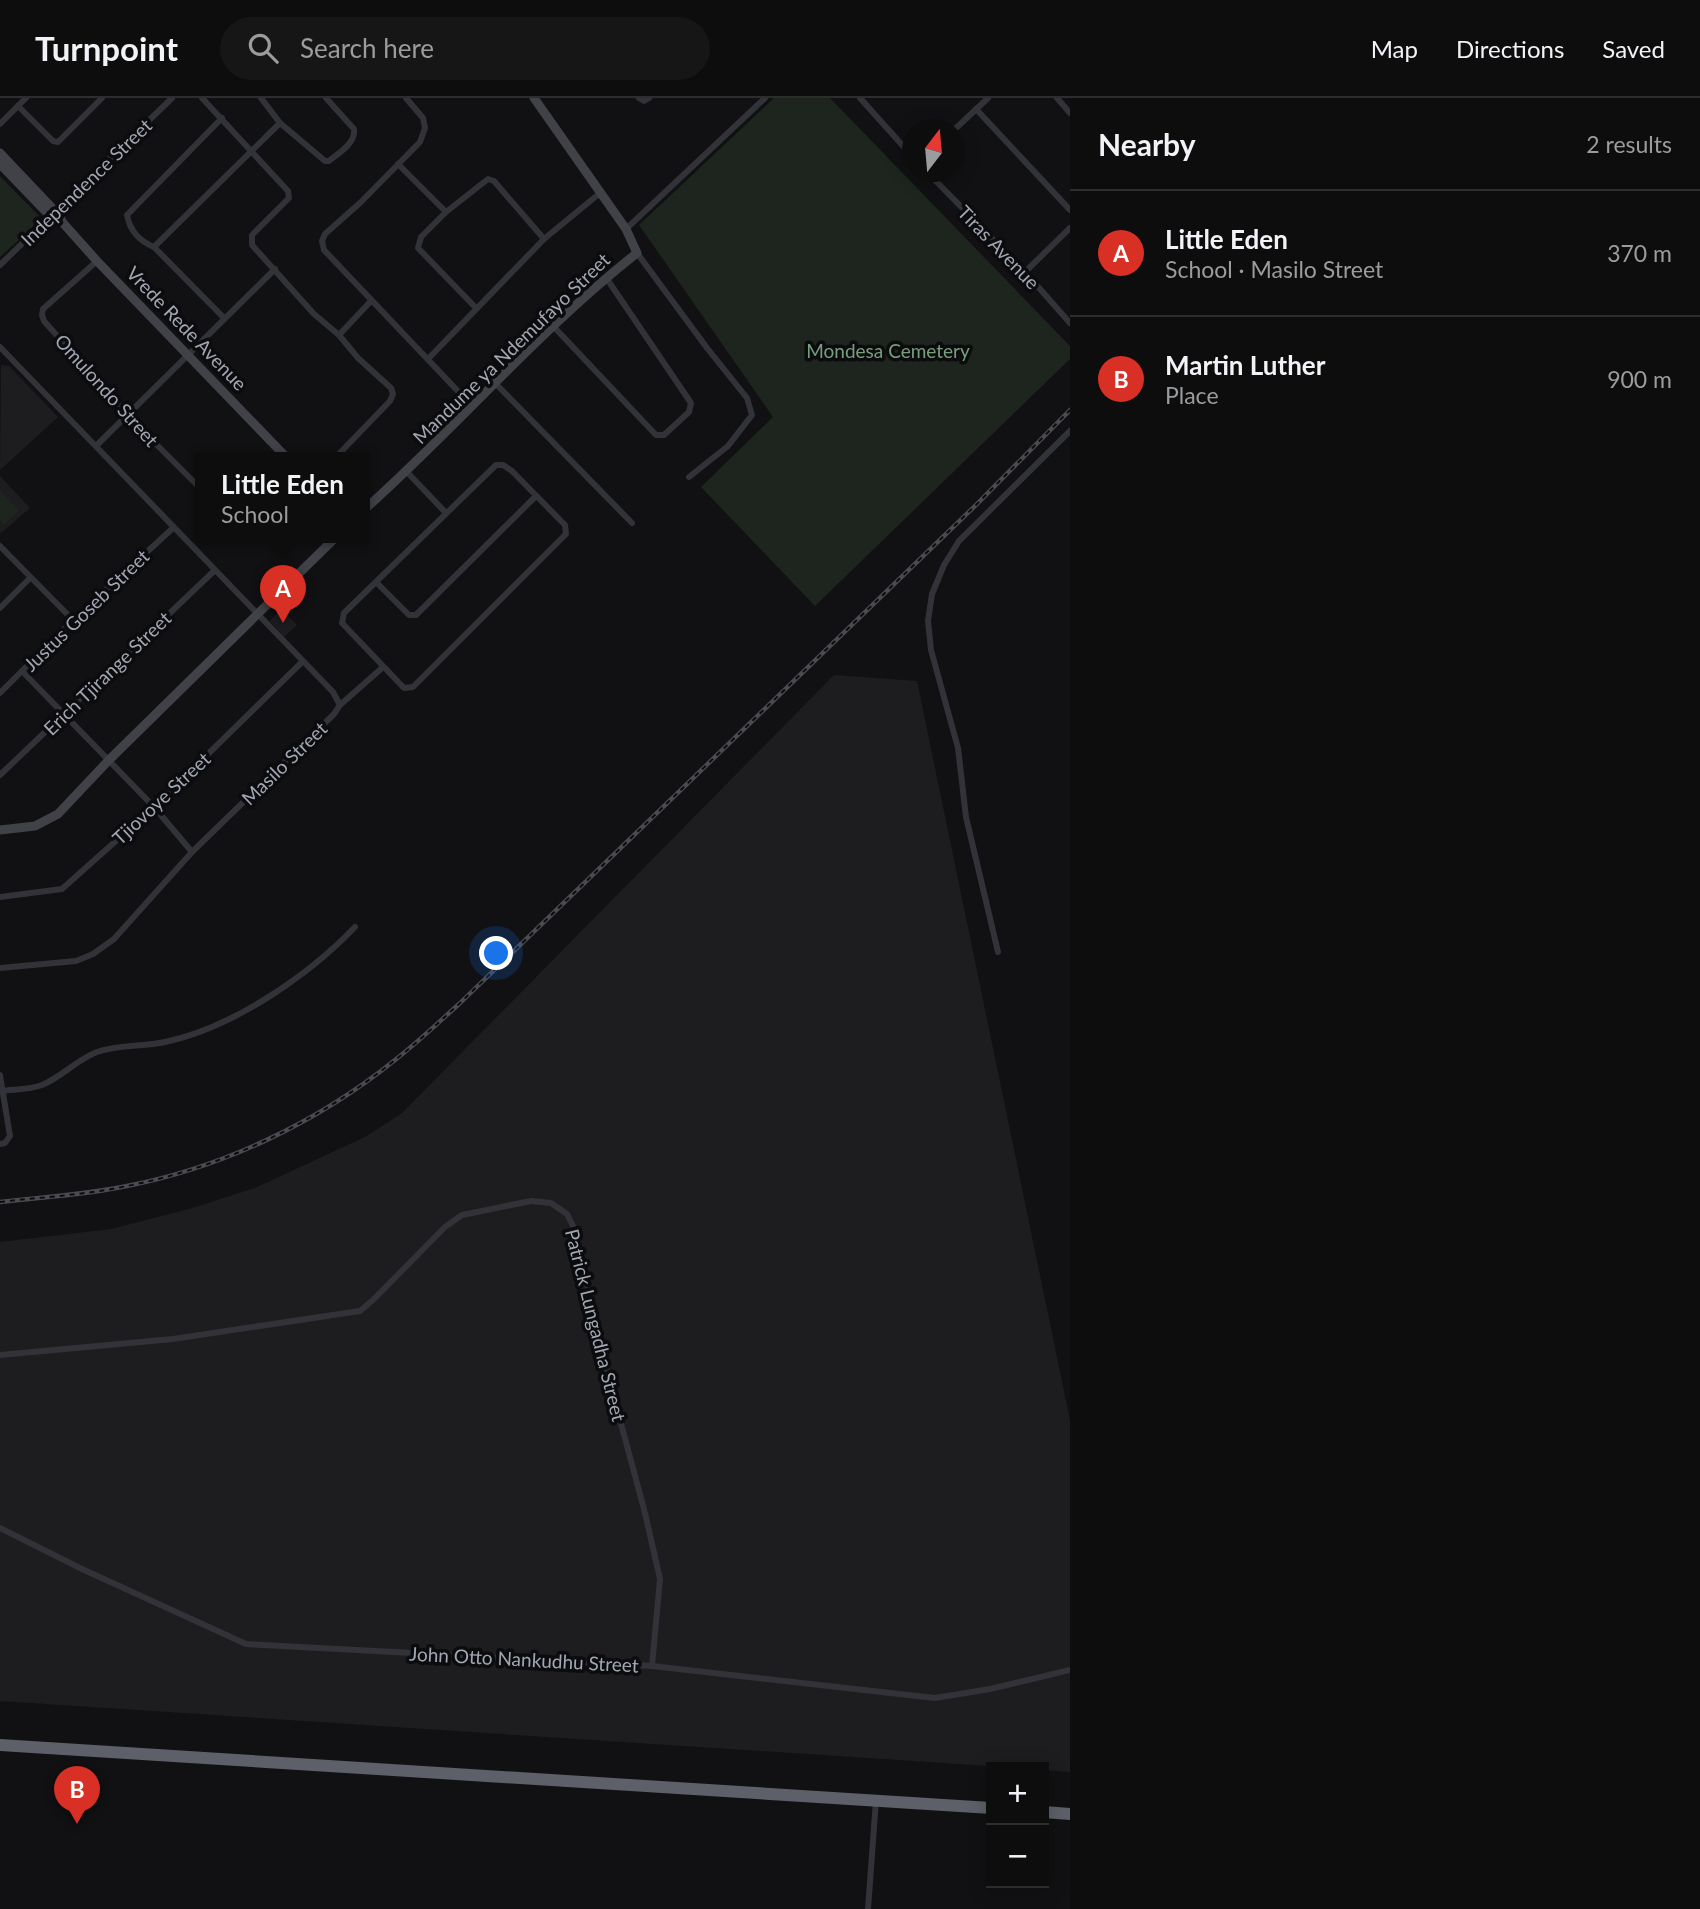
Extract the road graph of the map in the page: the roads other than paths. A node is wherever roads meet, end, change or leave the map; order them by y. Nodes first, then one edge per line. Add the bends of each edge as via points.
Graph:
1 (26, 98) edge
2 (102, 98) edge
3 (172, 98) edge
4 (202, 98) edge
5 (261, 98) edge
6 (326, 98) edge
7 (406, 98) edge
8 (534, 98) edge
9 (639, 98) edge
10 (649, 98) edge
11 (765, 98) edge
12 (871, 98) edge
13 (988, 98) edge
14 (1057, 98) edge
15 (862, 101) edge
16 (18, 107) junction
17 (976, 109) junction
18 (1070, 113) edge
19 (222, 118) junction
20 (965, 120) edge
21 (280, 123) junction
22 (0, 124) edge
23 (902, 145) edge
24 (0, 153) edge
25 (251, 153) junction
26 (0, 164) edge
27 (398, 164) junction
28 (937, 182) edge
29 (600, 193) junction
30 (1070, 210) edge
31 (446, 212) junction
32 (53, 214) junction
33 (1070, 228) edge
34 (626, 229) junction
35 (544, 239) junction
36 (153, 247) junction
37 (637, 253) junction
38 (97, 261) junction
39 (0, 265) edge
40 (275, 269) junction
41 (1025, 272) junction
42 (607, 279) junction
43 (371, 301) junction
44 (476, 308) junction
45 (224, 318) junction
46 (1070, 323) edge
47 (554, 327) junction
48 (339, 335) junction
49 (1, 349) edge
50 (187, 354) junction
51 (428, 359) junction
52 (495, 383) junction
53 (472, 406) junction
54 (128, 416) junction
55 (1070, 432) edge
56 (96, 446) junction
57 (281, 452) edge
58 (341, 452) edge
59 (407, 472) junction
60 (689, 477) dead end
61 (195, 483) edge
62 (535, 497) junction
63 (370, 505) edge
64 (446, 513) junction
65 (632, 523) dead end
66 (173, 528) junction
67 (329, 543) edge
68 (0, 546) edge
69 (214, 571) junction
70 (30, 578) junction
71 (377, 583) junction
72 (0, 608) edge
73 (257, 614) junction
74 (73, 621) junction
75 (302, 662) junction
76 (382, 667) junction
77 (22, 671) junction
78 (0, 693) edge
79 (340, 705) junction
80 (65, 715) junction
81 (109, 760) junction
82 (0, 775) edge
83 (154, 807) junction
84 (0, 830) edge
85 (192, 852) junction
86 (0, 897) edge
87 (355, 927) dead end
88 (998, 952) dead end
89 (0, 968) edge
90 (0, 1075) edge
91 (1, 1090) edge
92 (0, 1144) edge
93 (0, 1355) edge
94 (0, 1528) edge
95 (652, 1666) junction
96 (1070, 1670) edge
97 (0, 1745) edge
98 (876, 1800) junction
99 (986, 1808) edge
100 (1049, 1812) edge
101 (1070, 1814) edge
102 (868, 1909) edge

1 - 16 street
2 - 16 street via 58,142
3 - 32 street, Independence Street
4 - 19 street
5 - 21 street
6 - 21 street via 355,134 329,161 320,160
7 - 27 street via 423,118 425,128 420,142
8 - 29 street, Mandume ya Ndemufayo Street
9 - 10 street
11 - 34 street
12 - 15 street
13 - 17 street
14 - 18 street
15 - 23 street
16 - 22 street
17 - 20 street
17 - 30 street
19 - 25 street
19 - 36 street via 127,215 129,228
21 - 25 street
24 - 32 street, Vrede Rede Avenue
25 - 36 street
25 - 40 street via 289,194 250,240
26 - 32 street, Vrede Rede Avenue
27 - 31 street
27 - 43 street via 322,241 324,250
28 - 41 street, Tiras Avenue
29 - 34 street, Mandume ya Ndemufayo Street
29 - 35 street
31 - 35 street via 484,181 494,181
31 - 44 street via 421,237 418,248
32 - 38 street, Vrede Rede Avenue
32 - 39 street, Independence Street
33 - 41 street
34 - 37 street, Mandume ya Ndemufayo Street
35 - 44 street
36 - 45 street
37 - 42 street, Mandume ya Ndemufayo Street
37 - 60 street via 747,398 752,415 728,446
38 - 50 street, Vrede Rede Avenue
38 - 54 street, Omulondo Street via 43,309 42,315
40 - 45 street
40 - 48 street
41 - 46 street, Tiras Avenue
42 - 47 street, Mandume ya Ndemufayo Street
42 - 47 street via 691,403 689,412 664,435 656,435
43 - 48 street
43 - 51 street
44 - 51 street
45 - 50 street
47 - 52 street, Mandume ya Ndemufayo Street
48 - 58 street via 393,394
49 - 56 street, Masilo Street
50 - 54 street
50 - 57 street, Vrede Rede Avenue
51 - 53 street
52 - 53 street, Mandume ya Ndemufayo Street
52 - 65 street
53 - 59 street, Mandume ya Ndemufayo Street
54 - 56 street
54 - 61 street, Omulondo Street
55 - 88 street via 959,541 932,594 928,621
56 - 66 street, Masilo Street
59 - 63 street, Mandume ya Ndemufayo Street
59 - 64 street
62 - 64 street via 512,471 496,465
62 - 71 street via 416,615 409,615
62 - 76 street via 565,525 566,534 413,687 404,688
64 - 71 street
66 - 69 street, Masilo Street
66 - 74 street, Justus Goseb Street
67 - 73 street
68 - 70 street
69 - 73 street, Masilo Street
69 - 80 street, Erich Tjirange Street
70 - 72 street
70 - 74 street
71 - 76 street via 341,619
73 - 75 street, Masilo Street
73 - 81 street
74 - 77 street, Justus Goseb Street
75 - 79 street, Masilo Street
75 - 83 street, Tjiovoye Street
76 - 79 street
77 - 78 street, Justus Goseb Street
77 - 80 street
79 - 85 street, Masilo Street
80 - 81 street
80 - 82 street, Erich Tjirange Street
81 - 83 street
81 - 84 street via 47,822
83 - 85 street
83 - 86 street, Tjiovoye Street via 62,889
85 - 89 street, Masilo Street via 114,939 93,954 76,961
87 - 91 street via 275,993 239,1013 190,1035 119,1045 96,1053 42,1085
90 - 91 street
91 - 92 street via 10,1136
93 - 95 street, Patrick Lungadha Street via 173,1339 360,1311 462,1215 531,1201 551,1203 567,1214 575,1230 660,1579
94 - 95 street, John Otto Nankudhu Street via 246,1644
95 - 96 street, John Otto Nankudhu Street via 935,1698
97 - 98 highway
98 - 99 highway
98 - 102 street
100 - 101 highway

